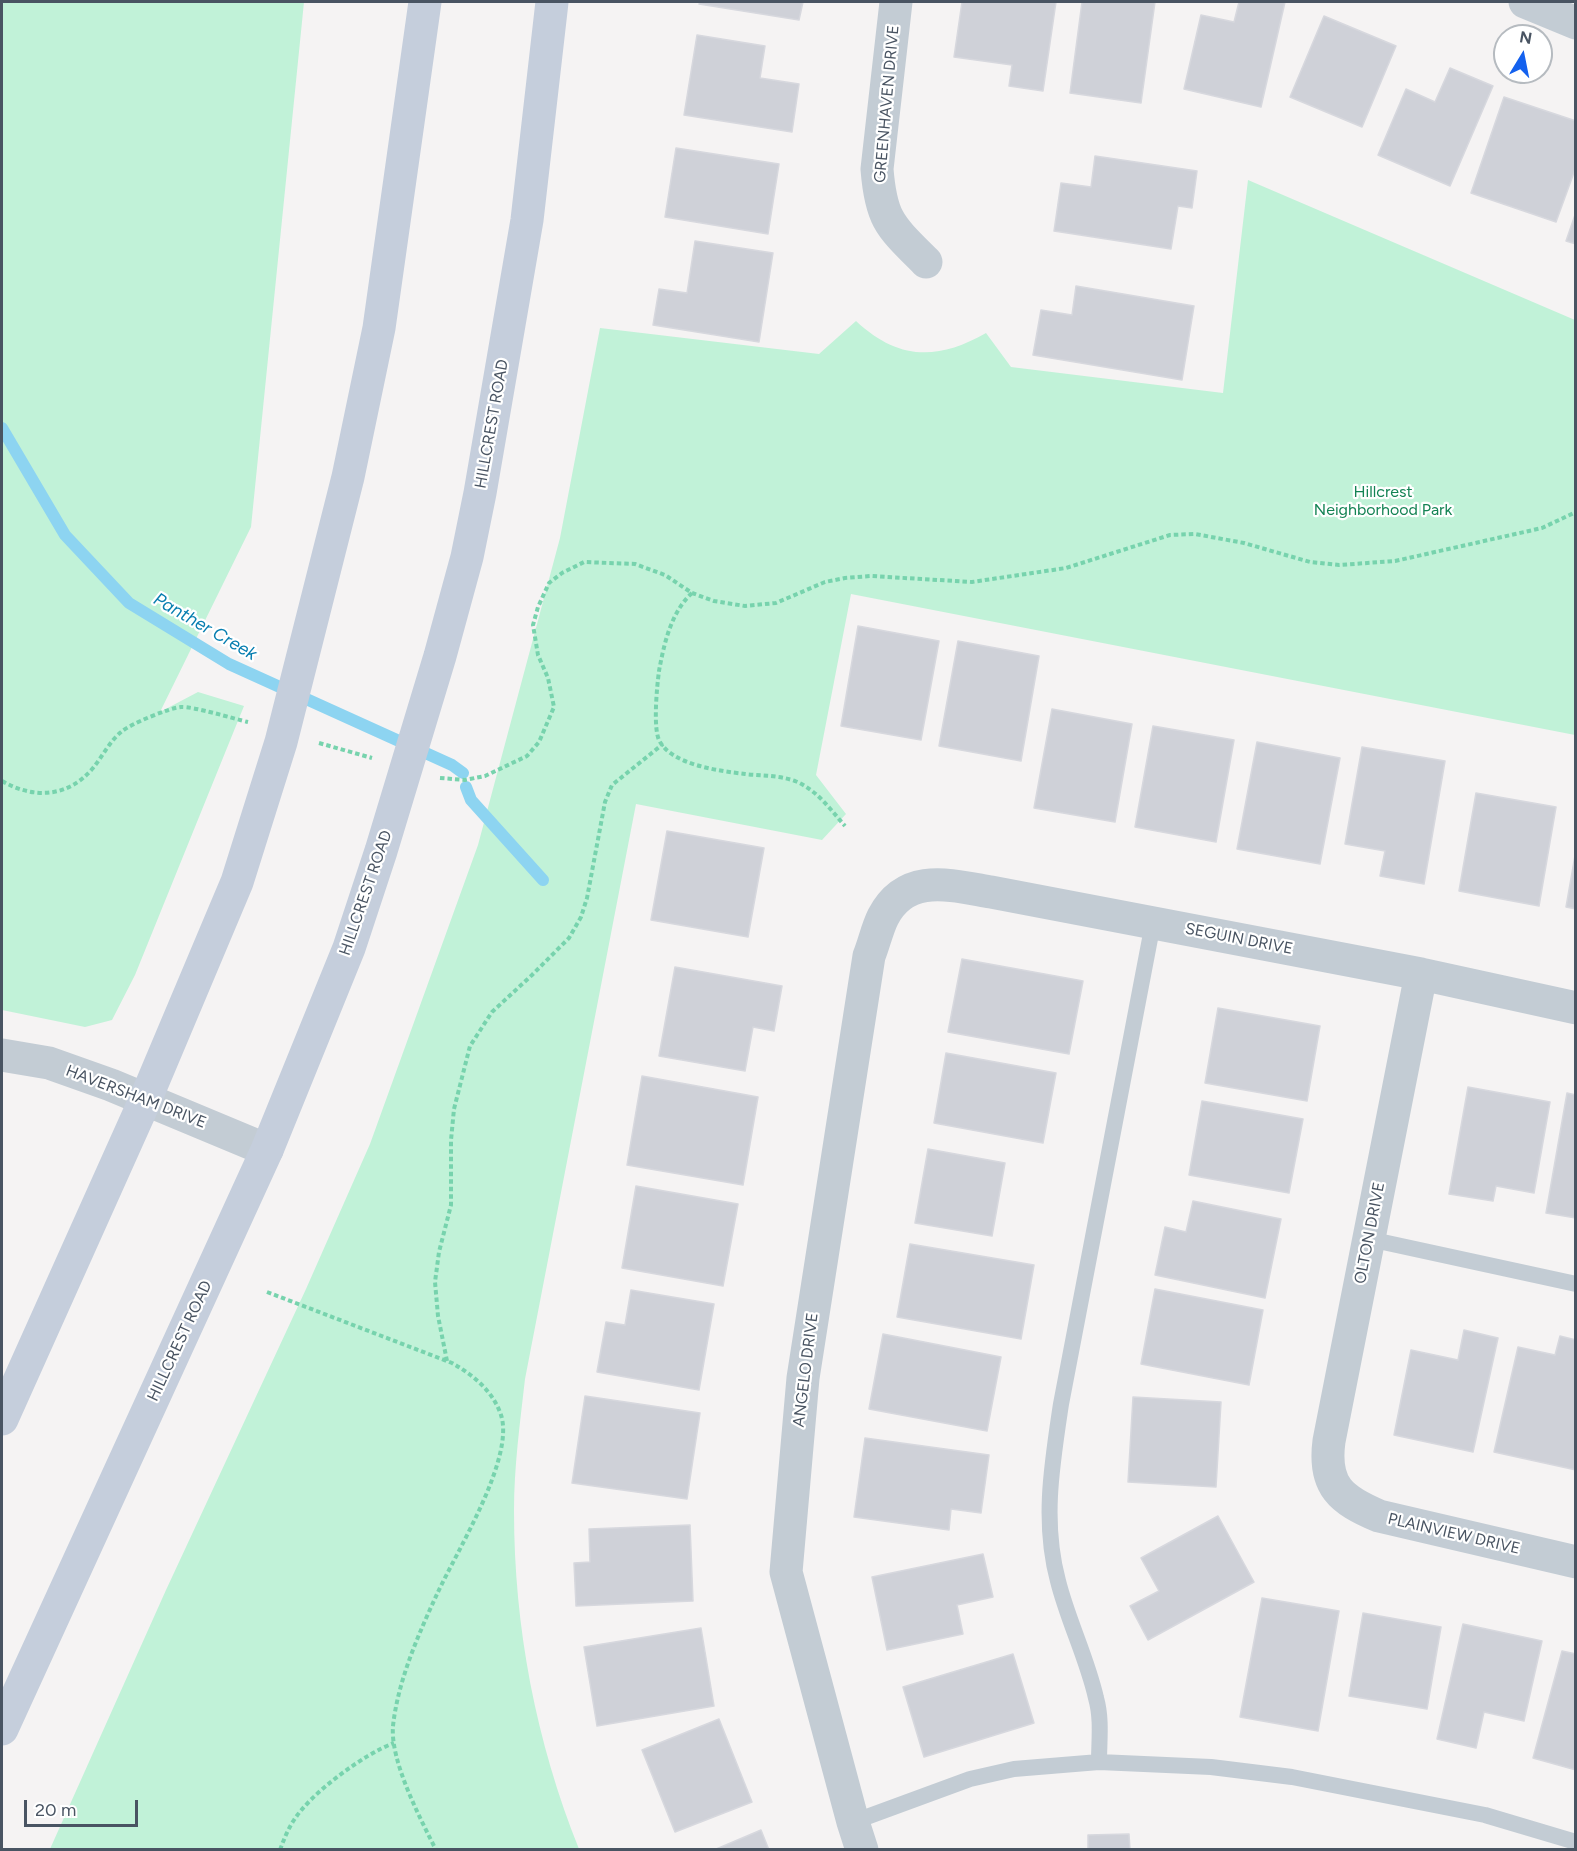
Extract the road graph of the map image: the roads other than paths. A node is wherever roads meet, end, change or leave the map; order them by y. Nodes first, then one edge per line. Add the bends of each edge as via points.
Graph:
1 (425, 2) edge
2 (552, 2) edge
3 (896, 2) edge
4 (1525, 2) edge
5 (1575, 23) edge
6 (926, 262) dead end
7 (901, 892) joint
8 (1153, 923) junction
9 (1421, 974) junction
10 (1575, 1008) edge
11 (2, 1055) edge
12 (146, 1098) junction
13 (267, 1150) junction
14 (1369, 1239) junction
15 (1575, 1284) edge
16 (2, 1419) edge
17 (1338, 1492) joint
18 (1575, 1562) edge
19 (2, 1730) edge
20 (1099, 1762) junction
21 (857, 1836) edge
22 (1575, 1842) edge

1 - 12 main road via 378,328 346,488 312,624 237,882
2 - 13 main road, HILLCREST ROAD via 527,220 467,557 349,948
3 - 6 street, GREENHAVEN DRIVE via 877,169 879,195 894,230
4 - 5 street
7 - 8 street, SEGUIN DRIVE via 936,883
7 - 21 street, ANGELO DRIVE via 883,916 869,957 803,1378 786,1572
8 - 9 street, SEGUIN DRIVE
8 - 20 lane via 1050,1475 1049,1524 1058,1580 1097,1699
9 - 10 street, SEGUIN DRIVE
9 - 14 street, OLTON DRIVE
11 - 12 street, HAVERSHAM DRIVE via 49,1063
12 - 13 street, HAVERSHAM DRIVE
12 - 16 main road
13 - 19 main road, HILLCREST ROAD
14 - 15 lane
14 - 17 street, OLTON DRIVE via 1327,1457
17 - 18 street, PLAINVIEW DRIVE via 1357,1507 1379,1516
20 - 21 lane via 1014,1769 970,1779
20 - 22 lane via 1211,1767 1292,1777 1485,1815

